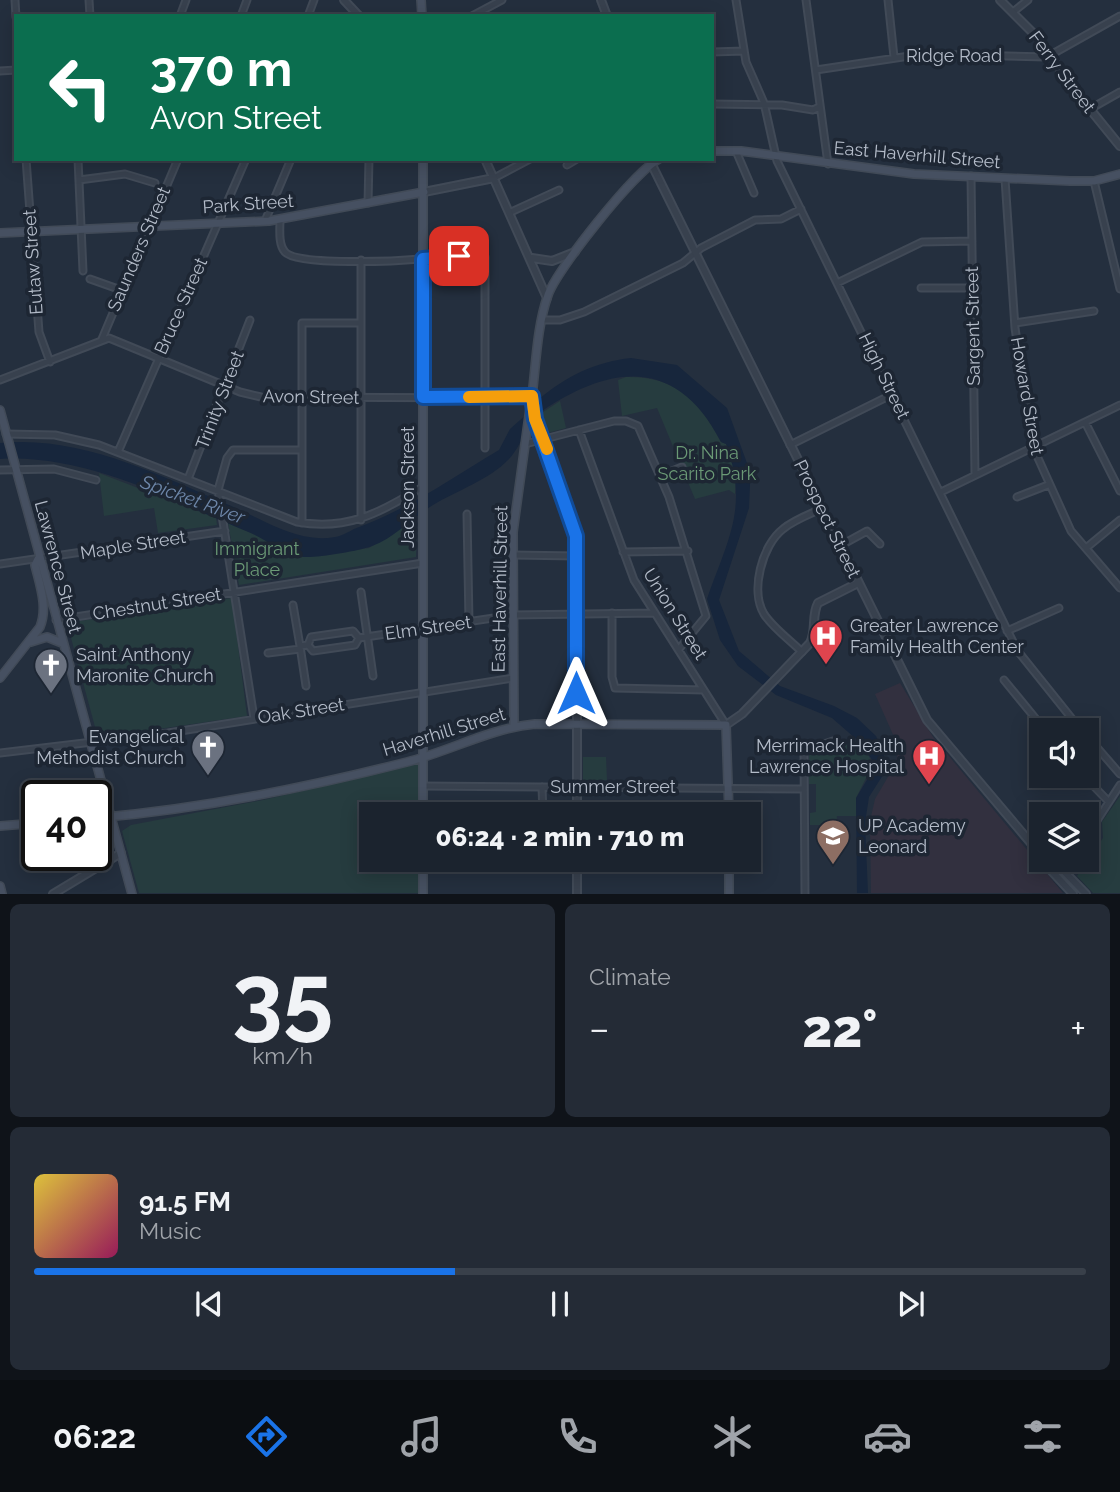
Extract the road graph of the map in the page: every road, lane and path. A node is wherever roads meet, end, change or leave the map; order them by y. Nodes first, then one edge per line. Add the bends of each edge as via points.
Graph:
1 (344, 0) edge
2 (502, 0) edge
3 (736, 0) edge
4 (806, 0) edge
5 (888, 0) edge
6 (1000, 0) edge
7 (1028, 0) edge
8 (1013, 12) junction
9 (357, 14) edge
10 (476, 14) edge
11 (1120, 16) edge
12 (714, 51) edge
13 (744, 51) junction
14 (1050, 55) junction
15 (894, 57) junction
16 (816, 70) junction
17 (1120, 92) edge
18 (714, 104) edge
19 (765, 105) junction
20 (819, 107) junction
21 (1090, 109) junction
22 (1120, 146) edge
23 (714, 151) edge
24 (736, 151) junction
25 (777, 156) junction
26 (26, 161) edge
27 (78, 161) edge
28 (177, 161) edge
29 (245, 161) edge
30 (290, 161) edge
31 (369, 161) edge
32 (423, 161) edge
33 (486, 161) edge
34 (526, 161) edge
35 (574, 161) edge
36 (650, 162) edge
37 (828, 164) junction
38 (568, 165) dead end
39 (1120, 174) edge
40 (971, 176) junction
41 (494, 178) junction
42 (1005, 178) junction
43 (79, 180) junction
44 (1094, 181) junction
45 (155, 183) dead end
46 (559, 190) dead end
47 (424, 192) junction
48 (754, 193) dead end
49 (368, 203) junction
50 (801, 209) junction
51 (511, 212) junction
52 (280, 219) junction
53 (265, 221) junction
54 (218, 222) junction
55 (148, 225) junction
56 (81, 228) junction
57 (31, 231) junction
58 (0, 233) edge
59 (972, 241) junction
60 (577, 251) junction
61 (695, 254) junction
62 (1120, 257) edge
63 (532, 258) junction
64 (1112, 258) junction
65 (423, 259) junction
66 (361, 260) junction
67 (83, 271) dead end
68 (90, 278) dead end
69 (837, 283) junction
70 (921, 288) dead end
71 (973, 288) junction
72 (1120, 289) edge
73 (121, 290) junction
74 (547, 298) junction
75 (1094, 311) dead end
76 (250, 320) dead end
77 (544, 320) junction
78 (361, 323) junction
79 (1015, 323) junction
80 (102, 339) junction
81 (158, 358) junction
82 (50, 362) junction
83 (0, 380) edge
84 (226, 386) junction
85 (892, 394) junction
86 (302, 397) junction
87 (360, 397) junction
88 (423, 397) junction
89 (485, 397) junction
90 (532, 399) junction
91 (1120, 405) edge
92 (0, 410) edge
93 (1085, 422) junction
94 (579, 430) junction
95 (7, 437) junction
96 (542, 437) junction
97 (525, 441) junction
98 (790, 445) junction
99 (1033, 447) junction
100 (485, 448) dead end
101 (302, 450) junction
102 (117, 452) junction
103 (681, 467) dead end
104 (0, 470) edge
105 (16, 471) junction
106 (975, 475) junction
107 (660, 476) junction
108 (188, 479) junction
109 (96, 480) dead end
110 (1048, 485) junction
111 (423, 489) junction
112 (218, 490) junction
113 (1120, 491) edge
114 (941, 492) junction
115 (1017, 497) dead end
116 (821, 509) junction
117 (467, 514) dead end
118 (361, 520) junction
119 (1120, 520) edge
120 (302, 523) junction
121 (225, 531) junction
122 (836, 539) junction
123 (880, 544) dead end
124 (1086, 548) junction
125 (688, 551) junction
126 (623, 552) junction
127 (513, 555) junction
128 (577, 555) junction
129 (38, 559) junction
130 (424, 563) junction
131 (0, 564) edge
132 (858, 583) junction
133 (1120, 588) edge
134 (234, 592) junction
135 (361, 592) dead end
136 (293, 605) dead end
137 (1059, 608) dead end
138 (612, 613) junction
139 (655, 613) junction
140 (576, 614) junction
141 (513, 615) junction
142 (56, 620) junction
143 (469, 622) junction
144 (424, 629) junction
145 (1007, 631) junction
146 (368, 636) junction
147 (359, 638) junction
148 (62, 643) junction
149 (28, 644) junction
150 (308, 645) junction
151 (300, 648) junction
152 (679, 649) junction
153 (802, 652) junction
154 (268, 653) dead end
155 (373, 676) dead end
156 (0, 678) edge
157 (513, 678) junction
158 (1004, 680) dead end
159 (306, 686) dead end
160 (704, 690) junction
161 (424, 693) junction
162 (254, 718) junction
163 (1035, 718) edge
164 (1071, 718) edge
165 (576, 724) junction
166 (726, 725) junction
167 (514, 726) junction
168 (89, 741) junction
169 (833, 741) dead end
170 (1099, 750) edge
171 (0, 753) edge
172 (423, 757) junction
173 (1120, 774) edge
174 (100, 780) edge
175 (1120, 785) edge
176 (423, 786) junction
177 (542, 787) junction
178 (577, 787) junction
179 (729, 787) junction
180 (1096, 788) edge
181 (803, 789) junction
182 (423, 802) edge
183 (543, 802) edge
184 (577, 802) edge
185 (729, 802) edge
186 (1109, 802) junction
187 (112, 816) edge
188 (1099, 817) edge
189 (112, 823) edge
190 (21, 824) edge
191 (0, 826) edge
192 (1029, 841) edge
193 (121, 853) junction
194 (423, 872) edge
195 (577, 872) edge
196 (729, 872) edge
197 (1052, 872) edge
198 (1065, 872) edge
199 (0, 888) edge
200 (2, 894) edge
201 (53, 894) edge
202 (132, 894) edge
203 (423, 894) edge
204 (577, 894) edge
205 (729, 894) edge
206 (805, 894) edge
207 (1073, 894) edge
208 (1087, 894) edge

1 - 9 street
2 - 10 street
3 - 13 street, High Street
4 - 16 street
5 - 15 street
6 - 8 street, Ferry Street
7 - 8 street
8 - 14 street, Ferry Street
11 - 14 street
12 - 13 street
13 - 19 street, High Street
14 - 15 street, Ridge Road
14 - 21 street, Ferry Street
15 - 16 street, Ridge Road
16 - 20 street
17 - 21 street
18 - 19 street
19 - 20 street
19 - 25 street, High Street
20 - 37 street
21 - 22 street, Ferry Street
23 - 24 main road, East Haverhill Street
24 - 25 main road, East Haverhill Street
24 - 48 street
25 - 37 main road, East Haverhill Street
25 - 50 street, High Street
26 - 57 street, Eutaw Street
27 - 43 street
28 - 55 street, Saunders Street
29 - 54 street, Bruce Street
30 - 53 street
31 - 49 street
32 - 47 main road, Jackson Street
33 - 41 street
34 - 41 street
35 - 38 street
36 - 60 main road, East Haverhill Street
36 - 61 street, Prospect Street
37 - 40 main road, East Haverhill Street
39 - 44 main road, East Haverhill Street
40 - 42 main road, East Haverhill Street
40 - 59 street, Sargent Street
41 - 47 street, Park Street
41 - 51 street
42 - 44 main road, East Haverhill Street
42 - 79 street, Howard Street
43 - 45 street via 125,174
43 - 56 street
44 - 64 street
46 - 51 street
47 - 49 main road, Park Street
47 - 65 main road, Jackson Street
49 - 52 main road, Park Street
50 - 61 street via 779,220 755,220
50 - 69 street, High Street
51 - 63 street
52 - 53 main road, Park Street
52 - 66 street via 281,241 294,257
53 - 54 main road, Park Street
54 - 55 main road, Park Street
54 - 81 street, Bruce Street
55 - 56 main road, Park Street
55 - 73 street, Saunders Street
56 - 57 main road, Park Street
56 - 67 street
57 - 58 main road, Park Street
57 - 82 street, Eutaw Street via 38,332
59 - 69 street via 922,242
59 - 71 street, Sargent Street
60 - 63 street via 560,260
60 - 74 main road, East Haverhill Street
61 - 77 street via 584,312
61 - 98 street, Prospect Street
62 - 64 street
63 - 74 street
64 - 72 street
65 - 66 street
65 - 88 main road, Jackson Street
65 - 89 street via 485,257
66 - 78 street
68 - 73 street
69 - 85 street, High Street
70 - 71 street
71 - 106 street, Sargent Street
73 - 80 street, Saunders Street
74 - 77 main road, East Haverhill Street
75 - 79 street
76 - 84 street, Trinity Street
77 - 90 main road, East Haverhill Street
78 - 86 street via 302,323
78 - 87 street
79 - 99 street, Howard Street
80 - 81 street, Avon Street via 116,339
80 - 82 street
81 - 84 street, Avon Street
81 - 102 street, Bruce Street
82 - 83 street
84 - 86 street, Avon Street via 261,397
84 - 108 street, Trinity Street
85 - 98 street
85 - 114 street, High Street
86 - 87 street, Avon Street
86 - 101 street
87 - 88 street, Avon Street
87 - 118 street
88 - 89 street, Avon Street
88 - 111 main road, Jackson Street
89 - 90 street, Avon Street
89 - 100 street
90 - 96 street
90 - 97 main road, East Haverhill Street
91 - 93 street
92 - 95 main road, Lawrence Street
93 - 99 street
93 - 113 street
94 - 96 street
94 - 107 street via 614,421 632,422
94 - 126 street, Union Street
95 - 102 street via 55,435
95 - 105 main road, Lawrence Street
96 - 97 street
96 - 128 street via 573,522
97 - 127 main road, East Haverhill Street
98 - 116 street, Prospect Street
99 - 106 street
99 - 110 street, Howard Street
101 - 112 street via 233,450
101 - 120 street
102 - 108 street
103 - 107 street
104 - 105 street
105 - 109 street via 54,469
105 - 129 main road, Lawrence Street
106 - 114 street
107 - 125 street
108 - 112 street
110 - 115 street
110 - 124 street, Howard Street via 1071,531
111 - 118 street
111 - 130 main road, Jackson Street
112 - 120 street
112 - 121 street
114 - 145 street, High Street
116 - 122 street, Prospect Street
116 - 153 street via 796,520 772,540 758,581 759,605 765,616
117 - 143 street
118 - 120 street via 333,526
119 - 124 street
121 - 129 street, Maple Street
121 - 134 street
122 - 123 street via 847,542 867,531
122 - 132 street, Prospect Street
124 - 133 street, Howard Street
125 - 126 street
125 - 152 street via 706,616
126 - 139 street, Union Street
127 - 128 street
127 - 141 main road, East Haverhill Street
128 - 140 street
129 - 131 street, Maple Street
129 - 142 main road, Lawrence Street
129 - 149 main road via 35,565 44,618
130 - 134 street, Chestnut Street
130 - 144 main road, Jackson Street
132 - 153 street via 818,603 815,634
132 - 192 street, Prospect Street via 927,720
134 - 142 street, Chestnut Street
134 - 162 street
135 - 146 street
136 - 151 street
137 - 145 street
138 - 139 street, Elm Street
138 - 140 street, Elm Street
138 - 160 street via 615,688
139 - 152 street, Union Street
140 - 141 street, Elm Street
140 - 165 street
141 - 143 street, Elm Street
141 - 157 main road, East Haverhill Street
142 - 148 main road, Lawrence Street
143 - 144 street, Elm Street
144 - 146 street, Elm Street
144 - 161 main road, Jackson Street
145 - 164 street, High Street via 1029,668
146 - 147 street, Elm Street
146 - 155 street
147 - 150 street via 355,645 313,651
147 - 150 street via 353,631 311,637
148 - 149 main road via 41,637
148 - 168 main road, Lawrence Street
149 - 156 main road
150 - 151 street
151 - 154 street
151 - 159 street
152 - 160 street, Union Street
153 - 166 street
157 - 161 street, Oak Street
157 - 167 main road, East Haverhill Street
158 - 163 street
160 - 166 street, Union Street
161 - 162 street, Oak Street
161 - 172 main road, Jackson Street
162 - 168 street, Oak Street
165 - 166 main road, Haverhill Street
165 - 167 main road, Haverhill Street
165 - 178 street
166 - 179 main road, Union Street
167 - 172 main road, Haverhill Street
168 - 171 street, Oak Street
168 - 174 main road, Lawrence Street
169 - 181 street via 804,751
170 - 173 street
172 - 176 main road, Jackson Street
172 - 187 main road, Haverhill Street via 191,807
175 - 186 street
176 - 177 street, Summer Street
176 - 182 main road, Jackson Street
177 - 178 street, Summer Street
177 - 183 street
178 - 179 street, Summer Street
178 - 184 street
179 - 181 street, Summer Street
179 - 185 main road, Union Street
180 - 186 street
181 - 206 street
186 - 188 street
189 - 193 main road, Lawrence Street
190 - 191 main road
193 - 201 street
193 - 202 main road, Lawrence Street
194 - 203 main road
195 - 204 street
196 - 205 main road
197 - 207 street
198 - 208 street
199 - 200 main road

